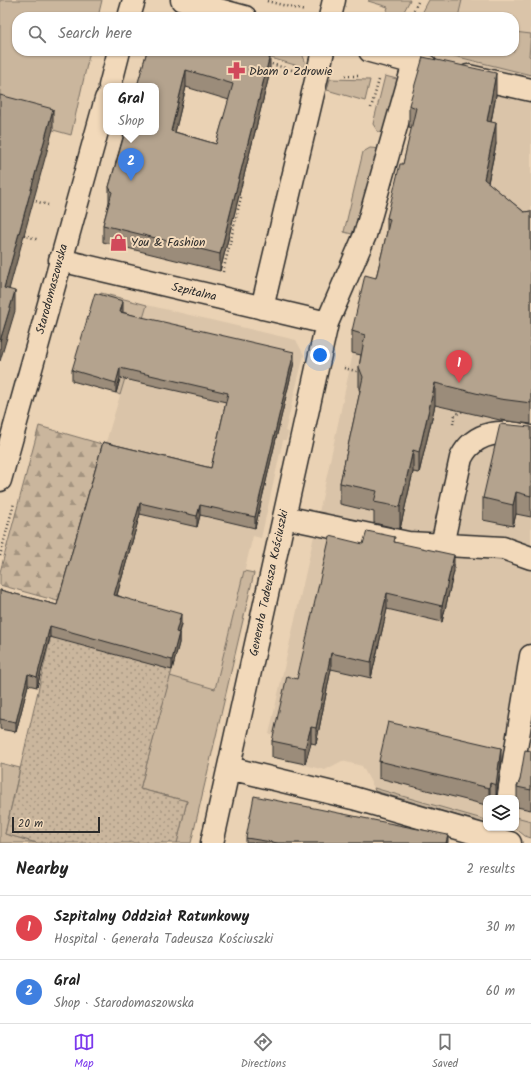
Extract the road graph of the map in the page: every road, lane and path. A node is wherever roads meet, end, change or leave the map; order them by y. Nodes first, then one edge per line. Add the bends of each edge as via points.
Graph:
1 (134, 0) edge
2 (182, 0) edge
3 (262, 0) edge
4 (334, 0) edge
5 (419, 0) edge
6 (130, 12) edge
7 (226, 12) edge
8 (309, 12) dead end
9 (331, 12) edge
10 (413, 12) edge
11 (119, 56) edge
12 (322, 56) edge
13 (388, 56) edge
14 (263, 61) edge
15 (414, 63) junction
16 (292, 69) dead end
17 (111, 83) edge
18 (531, 90) edge
19 (103, 110) edge
20 (241, 197) dead end
21 (32, 200) edge
22 (49, 205) dead end
23 (24, 236) edge
24 (39, 240) dead end
25 (60, 260) junction
26 (221, 278) dead end
27 (262, 308) junction
28 (327, 323) junction
29 (341, 368) dead end
30 (362, 372) edge
31 (466, 407) edge
32 (464, 414) edge
33 (531, 437) edge
34 (0, 480) edge
35 (284, 517) junction
36 (442, 545) junction
37 (531, 558) edge
38 (531, 656) edge
39 (229, 768) junction
40 (508, 795) edge
41 (506, 837) edge
42 (212, 843) edge

1 - 6 street
2 - 7 street
3 - 8 path
4 - 9 street
5 - 10 path
11 - 17 street
12 - 27 street
13 - 15 street
14 - 16 path
15 - 18 street
15 - 28 street, Generała Tadeusza Kościuszki via 365,236
19 - 25 street, Starodomaszowska
20 - 26 path
21 - 22 path
23 - 24 path
25 - 27 street, Szpitalna
25 - 34 street, Starodomaszowska
27 - 28 street, Szpitalna
28 - 35 street, Generała Tadeusza Kościuszki
29 - 30 path
31 - 32 path
33 - 36 street via 518,433 488,434 472,441 466,448 461,458
35 - 36 street via 408,543
35 - 39 street, Generała Tadeusza Kościuszki
36 - 37 street via 504,548
38 - 40 street
39 - 41 street
39 - 42 street, Generała Tadeusza Kościuszki

